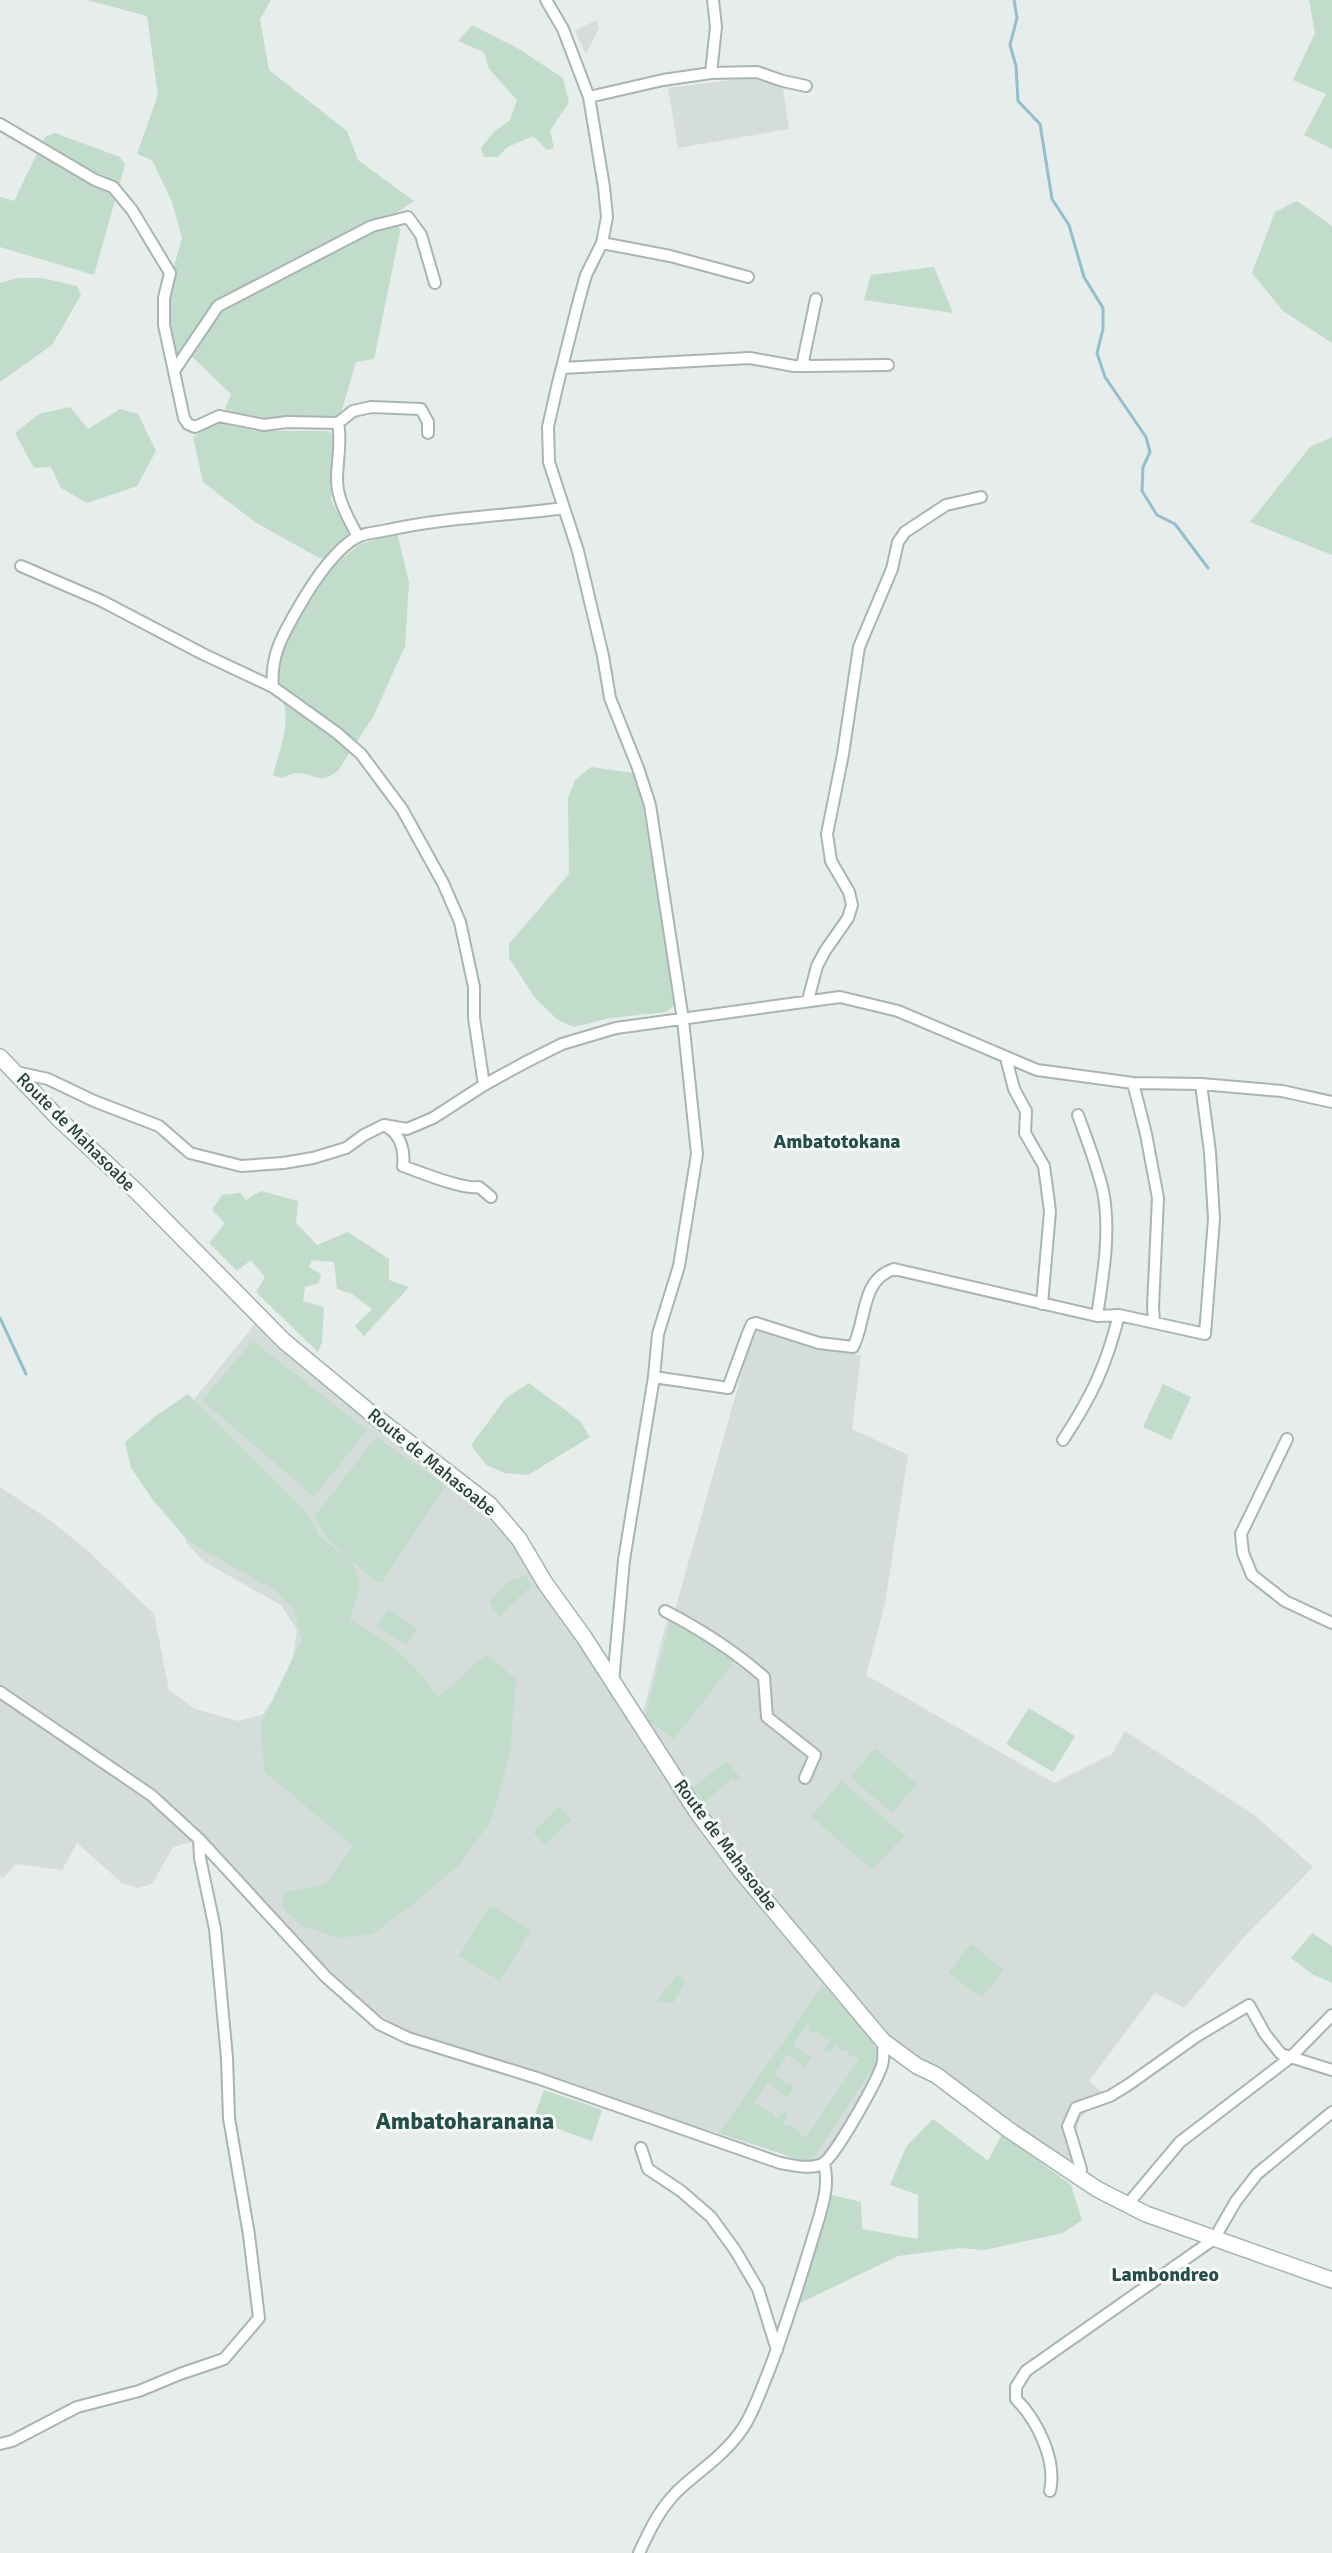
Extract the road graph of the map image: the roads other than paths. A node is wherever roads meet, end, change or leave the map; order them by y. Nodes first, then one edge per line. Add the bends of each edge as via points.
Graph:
1 (546, 0) edge
2 (712, 0) edge
3 (711, 73) junction
4 (806, 86) dead end
5 (589, 97) junction
6 (0, 124) edge
7 (602, 243) junction
8 (748, 277) dead end
9 (435, 283) dead end
10 (816, 299) dead end
11 (888, 365) dead end
12 (808, 366) junction
13 (562, 368) junction
14 (174, 371) junction
15 (338, 423) junction
16 (428, 433) dead end
17 (981, 497) dead end
18 (564, 508) junction
19 (358, 537) junction
20 (21, 566) dead end
21 (273, 687) junction
22 (808, 1000) junction
23 (683, 1020) junction
24 (0, 1057) edge
25 (1006, 1058) junction
26 (16, 1072) junction
27 (1133, 1083) junction
28 (1201, 1084) junction
29 (484, 1085) junction
30 (1332, 1102) edge
31 (1078, 1115) dead end
32 (384, 1125) junction
33 (490, 1197) dead end
34 (1042, 1304) junction
35 (1119, 1315) junction
36 (1097, 1316) junction
37 (1154, 1321) junction
38 (654, 1377) junction
39 (1287, 1439) dead end
40 (1063, 1440) dead end
41 (665, 1611) dead end
42 (1332, 1623) edge
43 (613, 1684) junction
44 (0, 1692) edge
45 (806, 1778) dead end
46 (200, 1839) junction
47 (1332, 2015) edge
48 (883, 2041) junction
49 (1292, 2057) junction
50 (1332, 2070) edge
51 (1332, 2112) edge
52 (641, 2148) dead end
53 (824, 2164) junction
54 (1080, 2179) junction
55 (1127, 2205) junction
56 (1214, 2239) junction
57 (1332, 2280) edge
58 (777, 2351) junction
59 (0, 2444) edge
60 (1050, 2491) dead end
61 (639, 2553) edge

1 - 5 street via 563,29
2 - 3 street via 716,27
3 - 4 street via 757,72
3 - 5 street
5 - 7 street via 605,194 607,217
6 - 14 street via 113,188 127,203 170,273 164,298 164,325
7 - 8 street
7 - 13 street via 586,274
9 - 14 street via 421,235 408,217 372,226 218,306
10 - 12 street via 803,361
11 - 12 street
12 - 13 street via 750,358
13 - 18 street via 548,427 549,462
14 - 15 street via 184,418 195,427 219,416 264,425
15 - 16 street via 354,411 371,407 421,409 428,422
15 - 19 street via 339,498
17 - 22 street via 946,505 905,532 859,647 827,834 831,861 849,892 852,906 817,966
18 - 19 street via 430,520
18 - 23 street via 578,551 610,698 650,805
19 - 21 street via 326,565 280,640 274,655
20 - 21 street via 75,588
21 - 29 street via 361,754 402,809 427,852 460,922 474,987 474,1018
22 - 23 street
22 - 25 street via 840,997 876,1004
23 - 29 street via 616,1028 562,1044
23 - 38 street via 697,1154 679,1266 658,1334
24 - 26 street, Route de Mahasoabe
25 - 27 street via 1037,1070
25 - 34 street via 1014,1089 1026,1111 1025,1133 1044,1166 1050,1211
26 - 32 street via 48,1079 159,1126 190,1153 241,1166 313,1158 346,1148
26 - 43 street, Route de Mahasoabe via 284,1341 490,1505 519,1539
27 - 28 street
27 - 37 street via 1158,1198
28 - 30 street via 1282,1091
28 - 37 street via 1214,1219 1205,1334
29 - 32 street via 433,1118 406,1129
31 - 36 street via 1103,1193 1105,1257
32 - 33 street via 400,1141 403,1166 452,1184 479,1187
34 - 36 street
34 - 38 street via 894,1269 872,1284 853,1347 819,1343 756,1323 748,1332 728,1388
35 - 36 street
35 - 37 street
35 - 40 street via 1101,1376
38 - 43 street via 624,1560
39 - 42 street via 1241,1534 1243,1553 1252,1575 1285,1601
41 - 45 street via 710,1635 764,1677 767,1717 815,1755
43 - 48 street, Route de Mahasoabe via 728,1853
44 - 46 street via 151,1795
46 - 53 street via 326,1977 379,2024 408,2038 537,2078 780,2163 812,2167
46 - 59 street via 200,1858 215,1929 229,2118 259,2318 224,2359 139,2391 77,2407
47 - 49 street
48 - 53 street via 882,2067
48 - 54 street, Route de Mahasoabe
49 - 50 street
49 - 54 street via 1281,2054 1249,2005 1110,2096 1076,2108 1068,2126 1081,2169
49 - 55 street via 1180,2142
51 - 56 street via 1257,2174
52 - 58 street via 648,2169 711,2217 735,2250 758,2289
53 - 58 street via 825,2196
54 - 55 street, Route de Mahasoabe
55 - 56 street, Route de Mahasoabe
56 - 57 street, Route de Mahasoabe
56 - 60 street via 1026,2371 1016,2387 1016,2399 1028,2411 1042,2438 1053,2478
58 - 61 street via 743,2428 723,2452 666,2504

